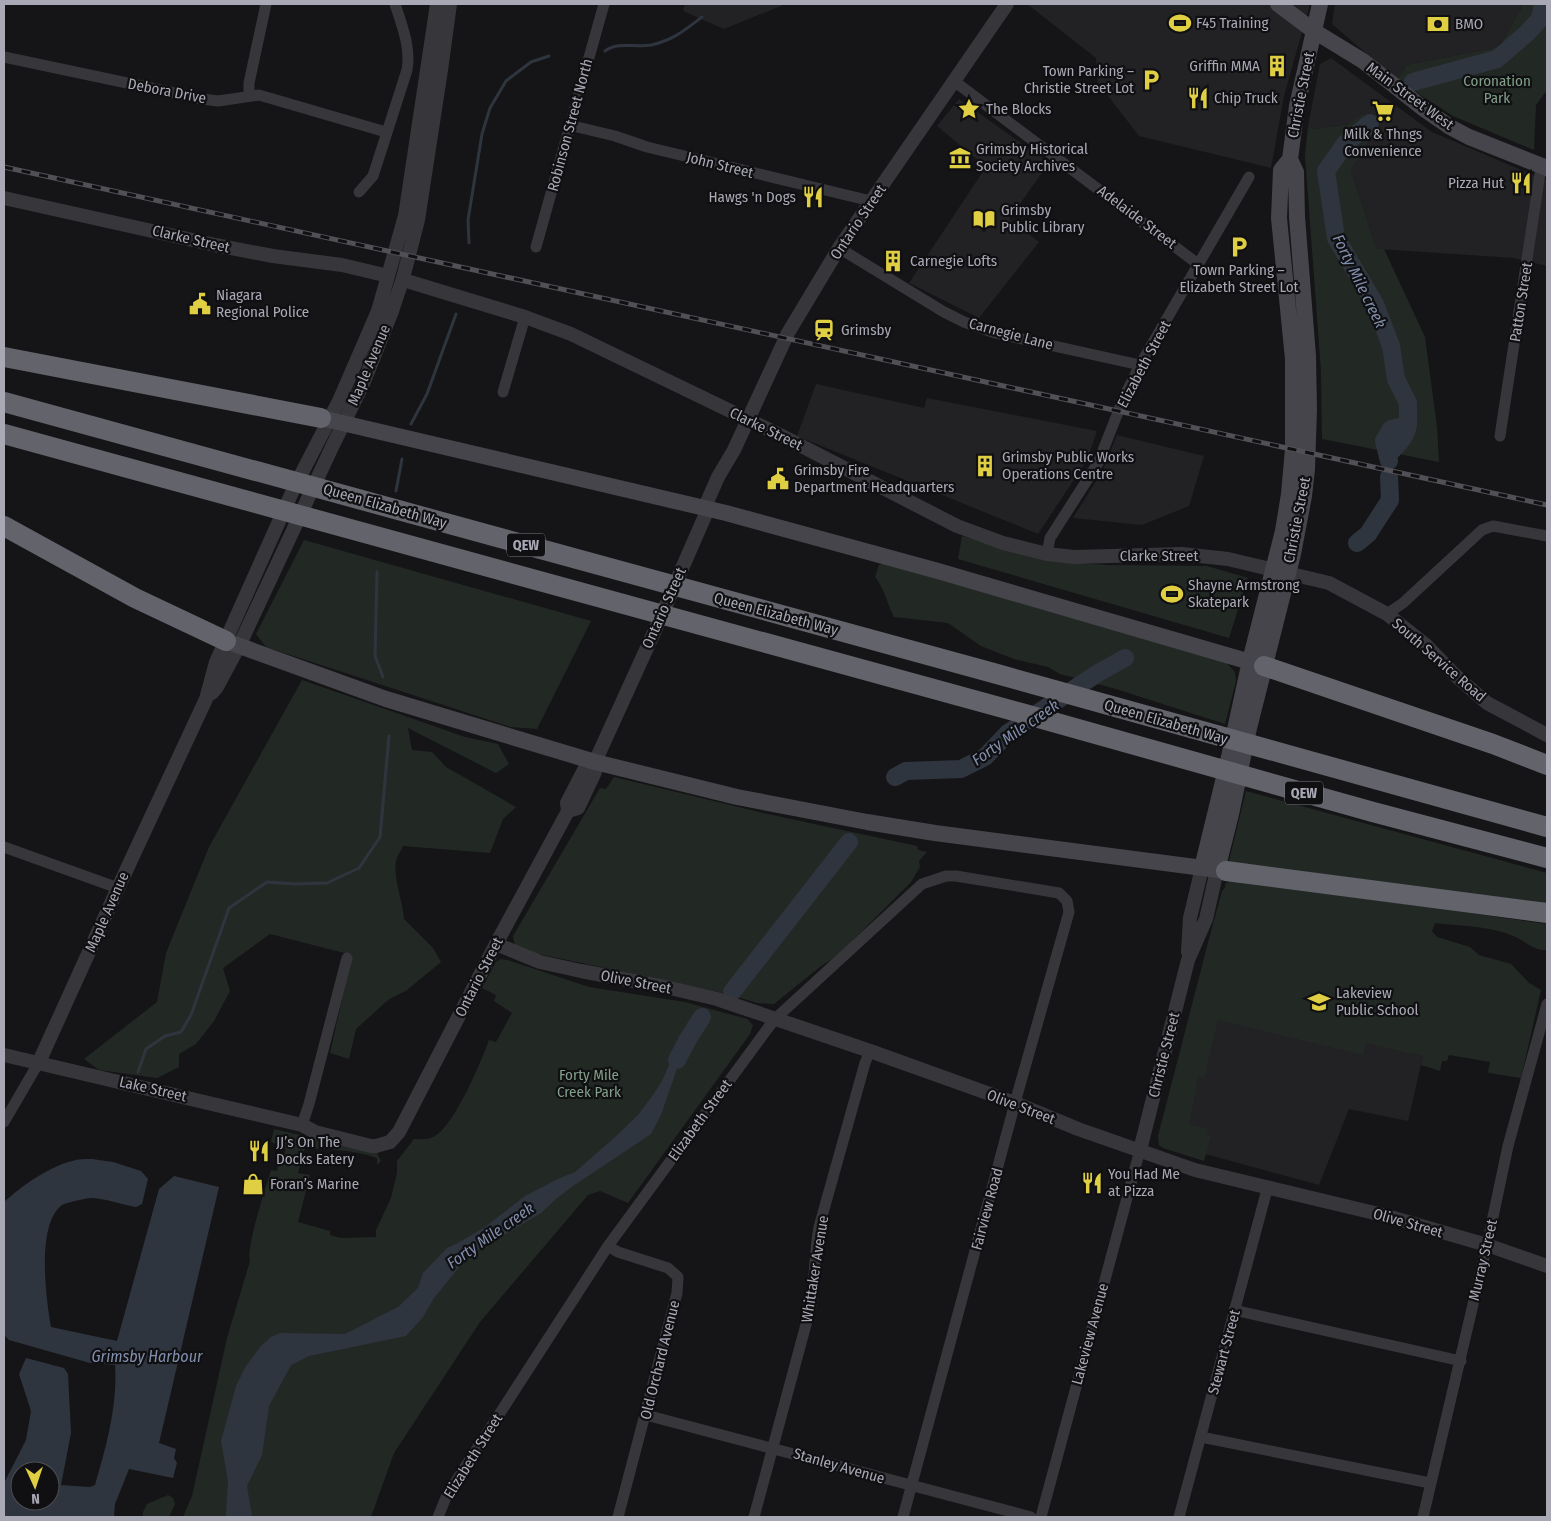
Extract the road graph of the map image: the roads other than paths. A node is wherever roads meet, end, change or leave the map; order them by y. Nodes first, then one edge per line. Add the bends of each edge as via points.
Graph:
1 (266, 4) edge
2 (395, 4) edge
3 (436, 4) edge
4 (450, 4) edge
5 (604, 4) edge
6 (1007, 4) edge
7 (1278, 4) edge
8 (1320, 4) edge
9 (1314, 30) junction
10 (4, 57) edge
11 (954, 81) junction
12 (248, 96) junction
13 (569, 124) junction
14 (386, 132) junction
15 (1545, 164) edge
16 (1249, 177) dead end
17 (359, 192) dead end
18 (4, 198) edge
19 (871, 201) junction
20 (411, 218) junction
21 (536, 247) dead end
22 (839, 248) junction
23 (1198, 264) junction
24 (380, 274) dead end
25 (410, 282) dead end
26 (525, 317) junction
27 (4, 357) edge
28 (1140, 365) junction
29 (503, 392) dead end
30 (4, 402) edge
31 (332, 420) junction
32 (748, 420) junction
33 (4, 434) edge
34 (1500, 436) dead end
35 (708, 509) junction
36 (4, 526) edge
37 (1547, 536) edge
38 (1047, 554) junction
39 (1280, 571) junction
40 (1386, 614) junction
41 (232, 643) junction
42 (1257, 663) junction
43 (1547, 735) edge
44 (594, 762) junction
45 (1547, 765) edge
46 (1547, 827) edge
47 (4, 846) edge
48 (1547, 858) edge
49 (1215, 870) junction
50 (118, 888) junction
51 (1067, 901) joint
52 (1547, 914) edge
53 (496, 944) junction
54 (347, 958) dead end
55 (1547, 1004) edge
56 (1546, 1016) edge
57 (776, 1018) junction
58 (870, 1051) junction
59 (4, 1054) edge
60 (39, 1062) junction
61 (1015, 1103) junction
62 (4, 1122) edge
63 (302, 1125) junction
64 (390, 1142) joint
65 (1140, 1150) junction
66 (1268, 1186) junction
67 (1487, 1245) junction
68 (608, 1246) junction
69 (1547, 1266) edge
70 (1234, 1310) junction
71 (1461, 1361) junction
72 (646, 1415) junction
73 (1202, 1437) junction
74 (774, 1448) junction
75 (1430, 1483) junction
76 (912, 1487) junction
77 (438, 1517) edge
78 (618, 1517) edge
79 (754, 1517) edge
80 (904, 1517) edge
81 (1031, 1517) edge
82 (1041, 1517) edge
83 (1179, 1517) edge
84 (1423, 1517) edge

1 - 12 street
2 - 14 street via 409,58
3 - 20 street, Maple Avenue
4 - 20 street, Maple Avenue via 437,98
5 - 13 street, Robinson Street North
6 - 11 street, Ontario Street
7 - 9 main road, Main Street West
8 - 9 main road, Christie Street
9 - 15 main road, Main Street West via 1363,61 1450,127
9 - 39 main road, Christie Street via 1297,106 1290,159 1281,170 1279,218 1301,407 1293,458 1296,495 1283,531
10 - 12 street, Debora Drive via 203,99
11 - 19 street, Ontario Street
11 - 23 street, Adelaide Street
12 - 14 street, Debora Drive via 259,95
13 - 19 street, John Street via 647,147
13 - 21 street, Robinson Street North
14 - 17 street via 373,176
15 - 34 street, Patton Street
16 - 23 street, Elizabeth Street
18 - 24 street, Clarke Street via 215,245
19 - 22 street, Ontario Street
20 - 31 street, Maple Avenue via 363,384
22 - 28 street, Carnegie Lane via 964,322 1014,338
22 - 32 street, Ontario Street via 788,333
23 - 28 street, Elizabeth Street
25 - 26 street, Clarke Street
26 - 29 street
26 - 32 street, Clarke Street via 611,352
27 - 31 highway
28 - 38 street, Elizabeth Street via 1098,463 1050,538
30 - 46 highway, Queen Elizabeth Way / QEW
31 - 35 main road
31 - 41 street, Maple Avenue via 326,443
32 - 35 street, Ontario Street via 718,477 707,502
32 - 38 street, Clarke Street via 958,526 1003,543
33 - 48 highway, Queen Elizabeth Way / QEW
35 - 42 main road
35 - 44 street, Ontario Street
36 - 41 highway via 135,598
37 - 40 street via 1493,526 1482,530
38 - 39 street, Clarke Street via 1074,557 1182,554 1228,559
39 - 40 street, South Service Road via 1330,583
39 - 42 main road, Christie Street
40 - 43 street, South Service Road via 1427,646 1487,703
41 - 44 main road via 386,699
41 - 50 street, Maple Avenue via 216,662 206,699
42 - 45 highway
42 - 49 main road, Christie Street via 1229,757
44 - 49 main road via 737,797 867,822
44 - 53 street, Ontario Street via 585,768 567,804 568,811
47 - 50 street
49 - 52 highway
49 - 65 street, Christie Street via 1190,918 1188,960
50 - 60 street, Maple Avenue
51 - 57 street, Elizabeth Street via 1059,893 956,876 922,884
51 - 61 street, Fairview Road via 1066,926
53 - 57 street, Olive Street via 540,962 717,999
53 - 64 street, Ontario Street via 399,1132
54 - 63 street
55 - 56 street, Murray Street
56 - 67 street, Murray Street via 1508,1146
57 - 58 street, Olive Street
57 - 68 street, Elizabeth Street
58 - 61 street, Olive Street
58 - 74 street, Whittaker Avenue via 819,1227 811,1306
59 - 60 street, Lake Street
60 - 62 street, Maple Avenue
60 - 63 street, Lake Street
61 - 65 street, Olive Street via 1078,1130
61 - 76 street, Fairview Road
63 - 64 street, Lake Street via 316,1125
65 - 66 street, Olive Street via 1195,1170
65 - 82 street, Lakeview Avenue
66 - 67 street, Olive Street
66 - 70 street, Stewart Street
67 - 69 street, Olive Street
67 - 71 street, Murray Street
68 - 72 street, Old Orchard Avenue via 668,1268 678,1278
68 - 77 street, Elizabeth Street via 447,1496
70 - 71 street
70 - 73 street, Stewart Street
71 - 75 street, Murray Street
72 - 74 street, Stanley Avenue
72 - 78 street, Old Orchard Avenue
73 - 75 street
73 - 83 street, Stewart Street
74 - 76 street, Stanley Avenue
74 - 79 street, Whittaker Avenue
75 - 84 street, Murray Street
76 - 80 street, Fairview Road
76 - 81 street, Stanley Avenue

